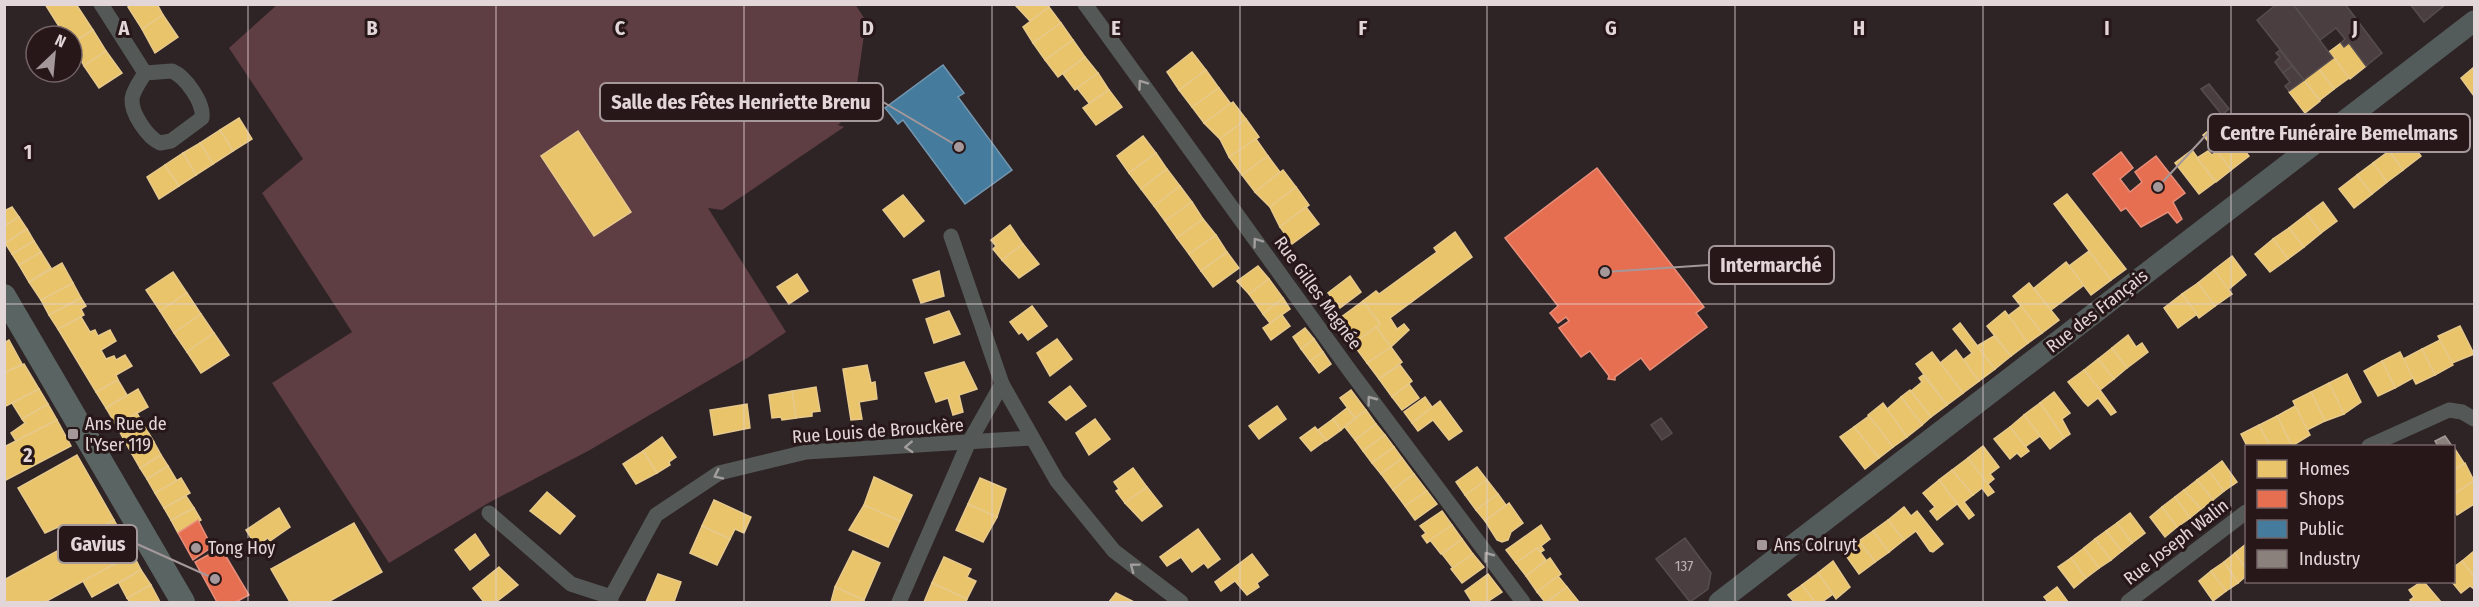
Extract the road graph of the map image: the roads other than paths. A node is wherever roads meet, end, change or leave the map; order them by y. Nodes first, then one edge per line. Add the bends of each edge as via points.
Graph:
1 (101, 4) edge
2 (1085, 4) edge
3 (2475, 21) edge
4 (145, 73) junction
5 (951, 236) dead end
6 (4, 296) edge
7 (1002, 384) junction
8 (2475, 419) edge
9 (1031, 438) junction
10 (968, 444) junction
11 (2373, 445) edge
12 (489, 513) dead end
13 (2245, 514) edge
14 (611, 600) edge
15 (183, 603) edge
16 (899, 603) edge
17 (1181, 603) edge
18 (1523, 603) edge
19 (1719, 603) edge
20 (2128, 603) edge

1 - 4 street
18 -> 2 street, Rue Gilles Magnée via 1350,372
3 - 19 main road, Rue des Français
4 - 4 street via 178,73 203,112 198,123 166,143 154,140 134,111 132,98
5 - 7 street
6 - 15 main road
7 - 9 street
7 - 10 street
8 - 11 street via 2449,410
9 - 10 street, Rue Louis de Brouckère
17 -> 9 street via 1114,551 1057,481
10 -> 14 street, Rue Louis de Brouckère via 806,452 719,472 656,515
10 - 16 street
12 - 14 street, Rue Louis de Brouckère via 571,584
13 - 20 street, Rue Joseph Walin

